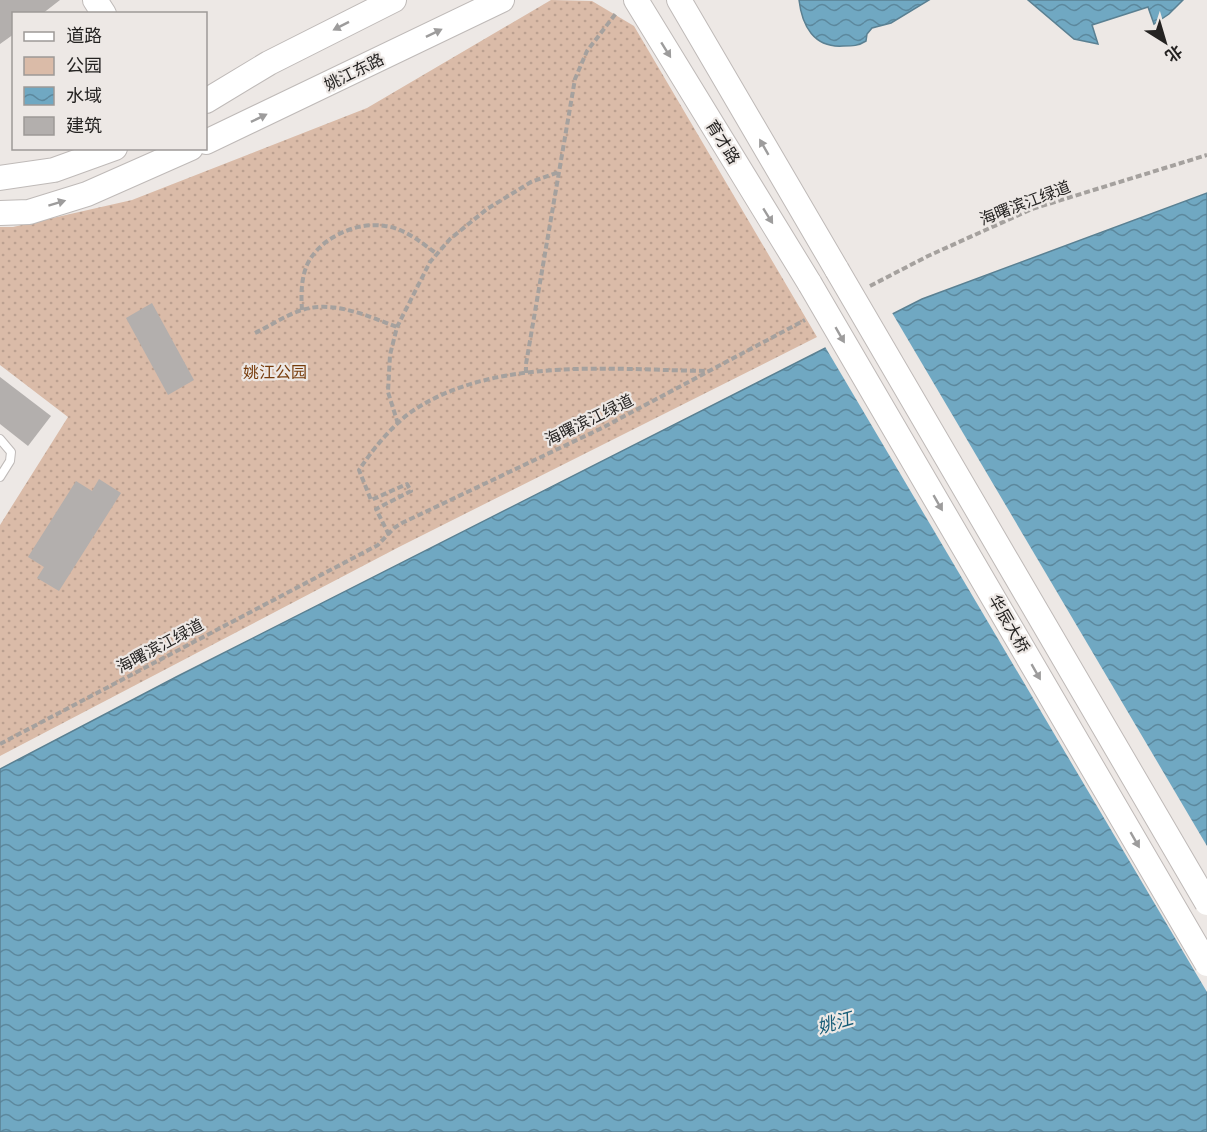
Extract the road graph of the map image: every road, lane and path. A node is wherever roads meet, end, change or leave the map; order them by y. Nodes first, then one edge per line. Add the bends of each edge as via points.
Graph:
1 (394, 0) edge
2 (502, 0) edge
3 (678, 0) edge
4 (628, 4) edge
5 (207, 100) edge
6 (207, 142) edge
7 (109, 150) edge
8 (186, 150) edge
9 (1207, 155) edge
10 (560, 172) junction
11 (0, 178) edge
12 (0, 213) edge
13 (437, 254) junction
14 (837, 270) joint
15 (810, 284) joint
16 (867, 288) dead end
17 (302, 310) junction
18 (806, 320) dead end
19 (397, 327) junction
20 (255, 333) dead end
21 (709, 372) junction
22 (526, 373) junction
23 (398, 425) junction
24 (0, 439) edge
25 (0, 477) edge
26 (389, 535) junction
27 (0, 744) edge
28 (1207, 903) edge
29 (1207, 964) edge

1 -> 5 main road via 269,63
6 -> 2 main road, 姚江东路
14 -> 3 main road, 育才路
4 - 10 path via 587,51 575,79
4 -> 15 main road, 育才路
7 - 11 main road via 54,170
12 -> 8 main road via 28,212 87,194
9 - 16 path, 海曙滨江绿道 via 1032,209
10 - 13 path via 531,182 487,209
10 - 22 path
13 - 17 path via 412,236 386,225 358,226 326,242 307,264 301,289
13 - 19 path
14 - 28 main road, 华辰大桥, bridge
15 -> 29 main road, 华辰大桥, bridge
17 - 19 path via 324,307 357,312
17 - 20 path
18 - 21 path, 海曙滨江绿道
19 - 23 path via 388,392
21 - 22 path
21 - 26 path, 海曙滨江绿道 via 602,428 402,523
22 - 23 path via 460,387 414,410
23 - 26 path via 374,448 359,470 371,500 407,484 411,491 376,509
24 - 25 lane via 11,452
26 - 27 path, 海曙滨江绿道

